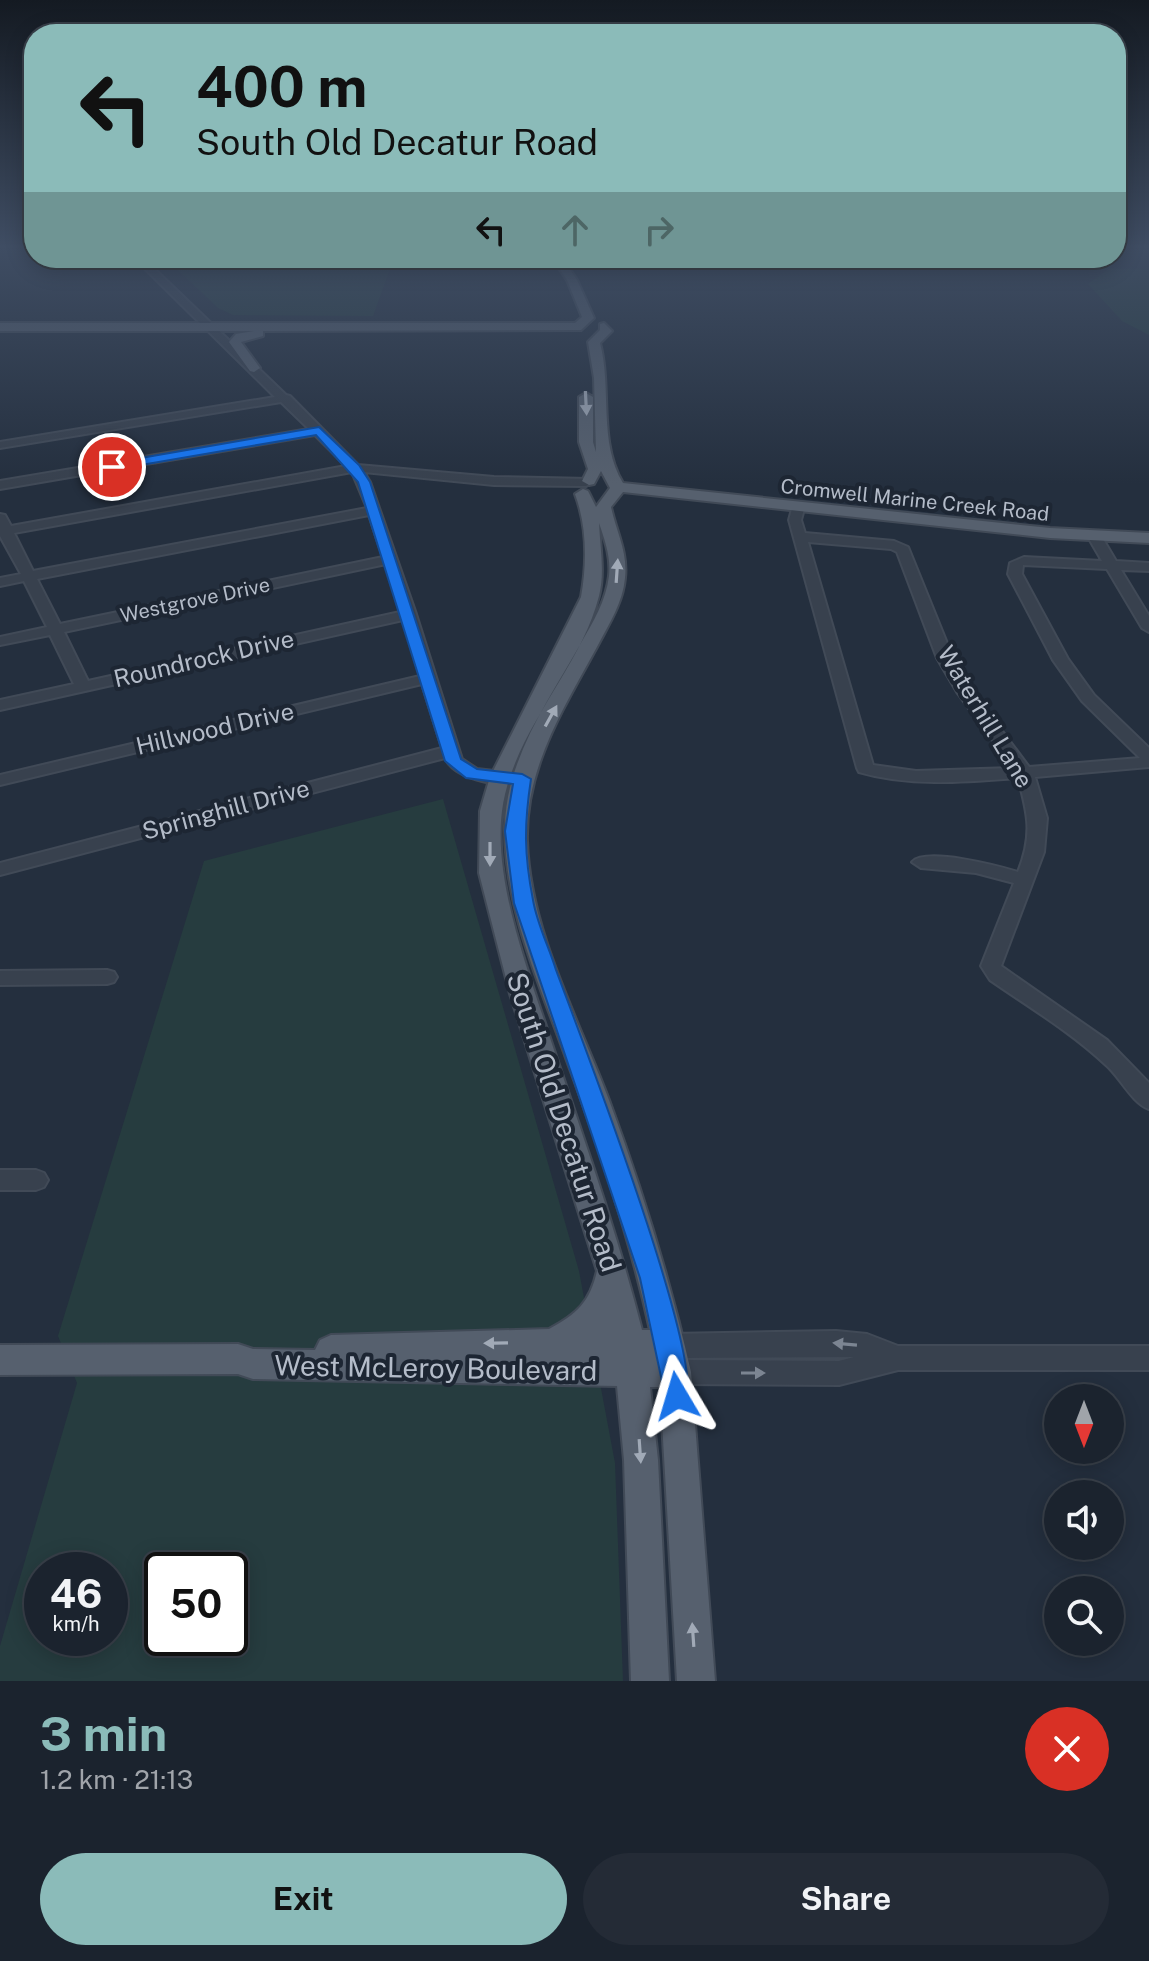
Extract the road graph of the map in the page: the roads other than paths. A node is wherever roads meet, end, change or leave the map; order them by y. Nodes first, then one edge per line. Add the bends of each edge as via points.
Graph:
1 (136, 327) edge
2 (176, 327) edge
3 (342, 327) edge
4 (367, 327) edge
5 (442, 327) edge
6 (579, 327) edge
7 (601, 327) edge
8 (0, 329) edge
9 (32, 329) junction
10 (212, 329) junction
11 (577, 330) junction
12 (272, 331) junction
13 (603, 331) junction
14 (254, 368) junction
15 (286, 398) junction
16 (319, 431) junction
17 (0, 445) edge
18 (355, 468) junction
19 (0, 485) edge
20 (584, 487) junction
21 (611, 494) junction
22 (798, 509) junction
23 (374, 510) junction
24 (2, 527) edge
25 (801, 537) junction
26 (1095, 537) junction
27 (1149, 538) edge
28 (391, 559) junction
29 (1112, 567) junction
30 (1149, 567) edge
31 (30, 577) junction
32 (0, 582) edge
33 (587, 605) junction
34 (607, 607) junction
35 (409, 614) junction
36 (1149, 628) edge
37 (53, 630) junction
38 (0, 641) edge
39 (429, 678) junction
40 (83, 686) junction
41 (0, 705) edge
42 (451, 751) junction
43 (1149, 759) edge
44 (1025, 773) junction
45 (511, 778) junction
46 (0, 780) edge
47 (921, 862) dead end
48 (0, 869) edge
49 (1024, 879) junction
50 (107, 977) dead end
51 (0, 978) edge
52 (570, 1033) junction
53 (537, 1040) junction
54 (1149, 1100) edge
55 (0, 1180) edge
56 (36, 1180) dead end
57 (612, 1271) junction
58 (548, 1342) junction
59 (1149, 1358) edge
60 (238, 1359) junction
61 (672, 1359) junction
62 (0, 1360) edge
63 (632, 1360) junction
64 (650, 1681) edge
65 (696, 1681) edge

1 - 9 main road
2 - 10 main road
3 - 10 main road
4 - 12 main road
5 - 11 main road via 513,333
6 - 11 main road, South Old Decatur Road
7 - 13 main road
8 - 9 main road
9 - 10 main road
10 - 12 main road
10 - 14 street
11 - 13 main road
11 -> 20 main road, South Old Decatur Road via 584,350 586,442 595,469
12 - 14 main road via 235,342
13 - 21 main road, South Old Decatur Road via 594,345 600,359
14 - 15 street
15 - 16 street
15 - 17 street
16 - 18 street
16 - 19 street
18 - 20 street
18 - 23 street
18 - 24 street
20 - 21 main road, Cromwell Marine Creek Road
20 - 33 main road, South Old Decatur Road via 593,548
21 - 22 main road, Cromwell Marine Creek Road
34 -> 21 main road, South Old Decatur Road via 617,581 618,557
22 - 25 street via 795,520
22 - 26 main road, Cromwell Marine Creek Road
23 - 28 street
23 - 31 street
24 - 31 street
25 - 44 street, Waterhill Lane via 903,550 945,658
25 - 44 street via 863,763 873,773
26 - 27 main road, Cromwell Marine Creek Road
26 - 29 street
28 - 35 street
28 - 37 street, Westgrove Drive
29 - 30 street
29 - 36 street
29 - 43 street via 1020,561 1015,574 1088,698
31 - 32 street
31 - 37 street
33 - 34 main road
33 - 45 main road, South Old Decatur Road via 531,709
45 -> 34 main road, South Old Decatur Road via 534,747
35 - 39 street
35 - 40 street, Roundrock Drive
37 - 38 street, Westgrove Drive
37 - 40 street
39 - 42 street
39 - 46 street, Hillwood Drive
40 - 41 street, Roundrock Drive
42 - 45 street via 465,772
42 - 48 street, Springhill Drive
43 - 44 street
44 - 49 street, Waterhill Lane via 1038,818 1035,852
45 - 52 main road, South Old Decatur Road via 523,903
45 -> 53 main road, South Old Decatur Road via 491,811 490,873
47 - 49 street via 976,867
49 - 54 street, Waterhill Lane via 990,962 993,971 1113,1055
50 - 51 street
52 - 53 main road
52 - 61 main road, South Old Decatur Road via 626,1195
53 - 57 main road, South Old Decatur Road
55 - 56 street
57 - 58 main road via 597,1316 582,1329
57 - 63 main road, South Old Decatur Road
58 -> 60 main road, West McLeroy Boulevard via 255,1351
58 - 63 main road, West McLeroy Boulevard
59 - 61 street via 898,1358 839,1373
60 - 62 main road, West McLeroy Boulevard
60 - 63 main road, West McLeroy Boulevard via 253,1364
61 - 63 main road
65 -> 61 main road, South Old Decatur Road
63 -> 64 main road, South Old Decatur Road

